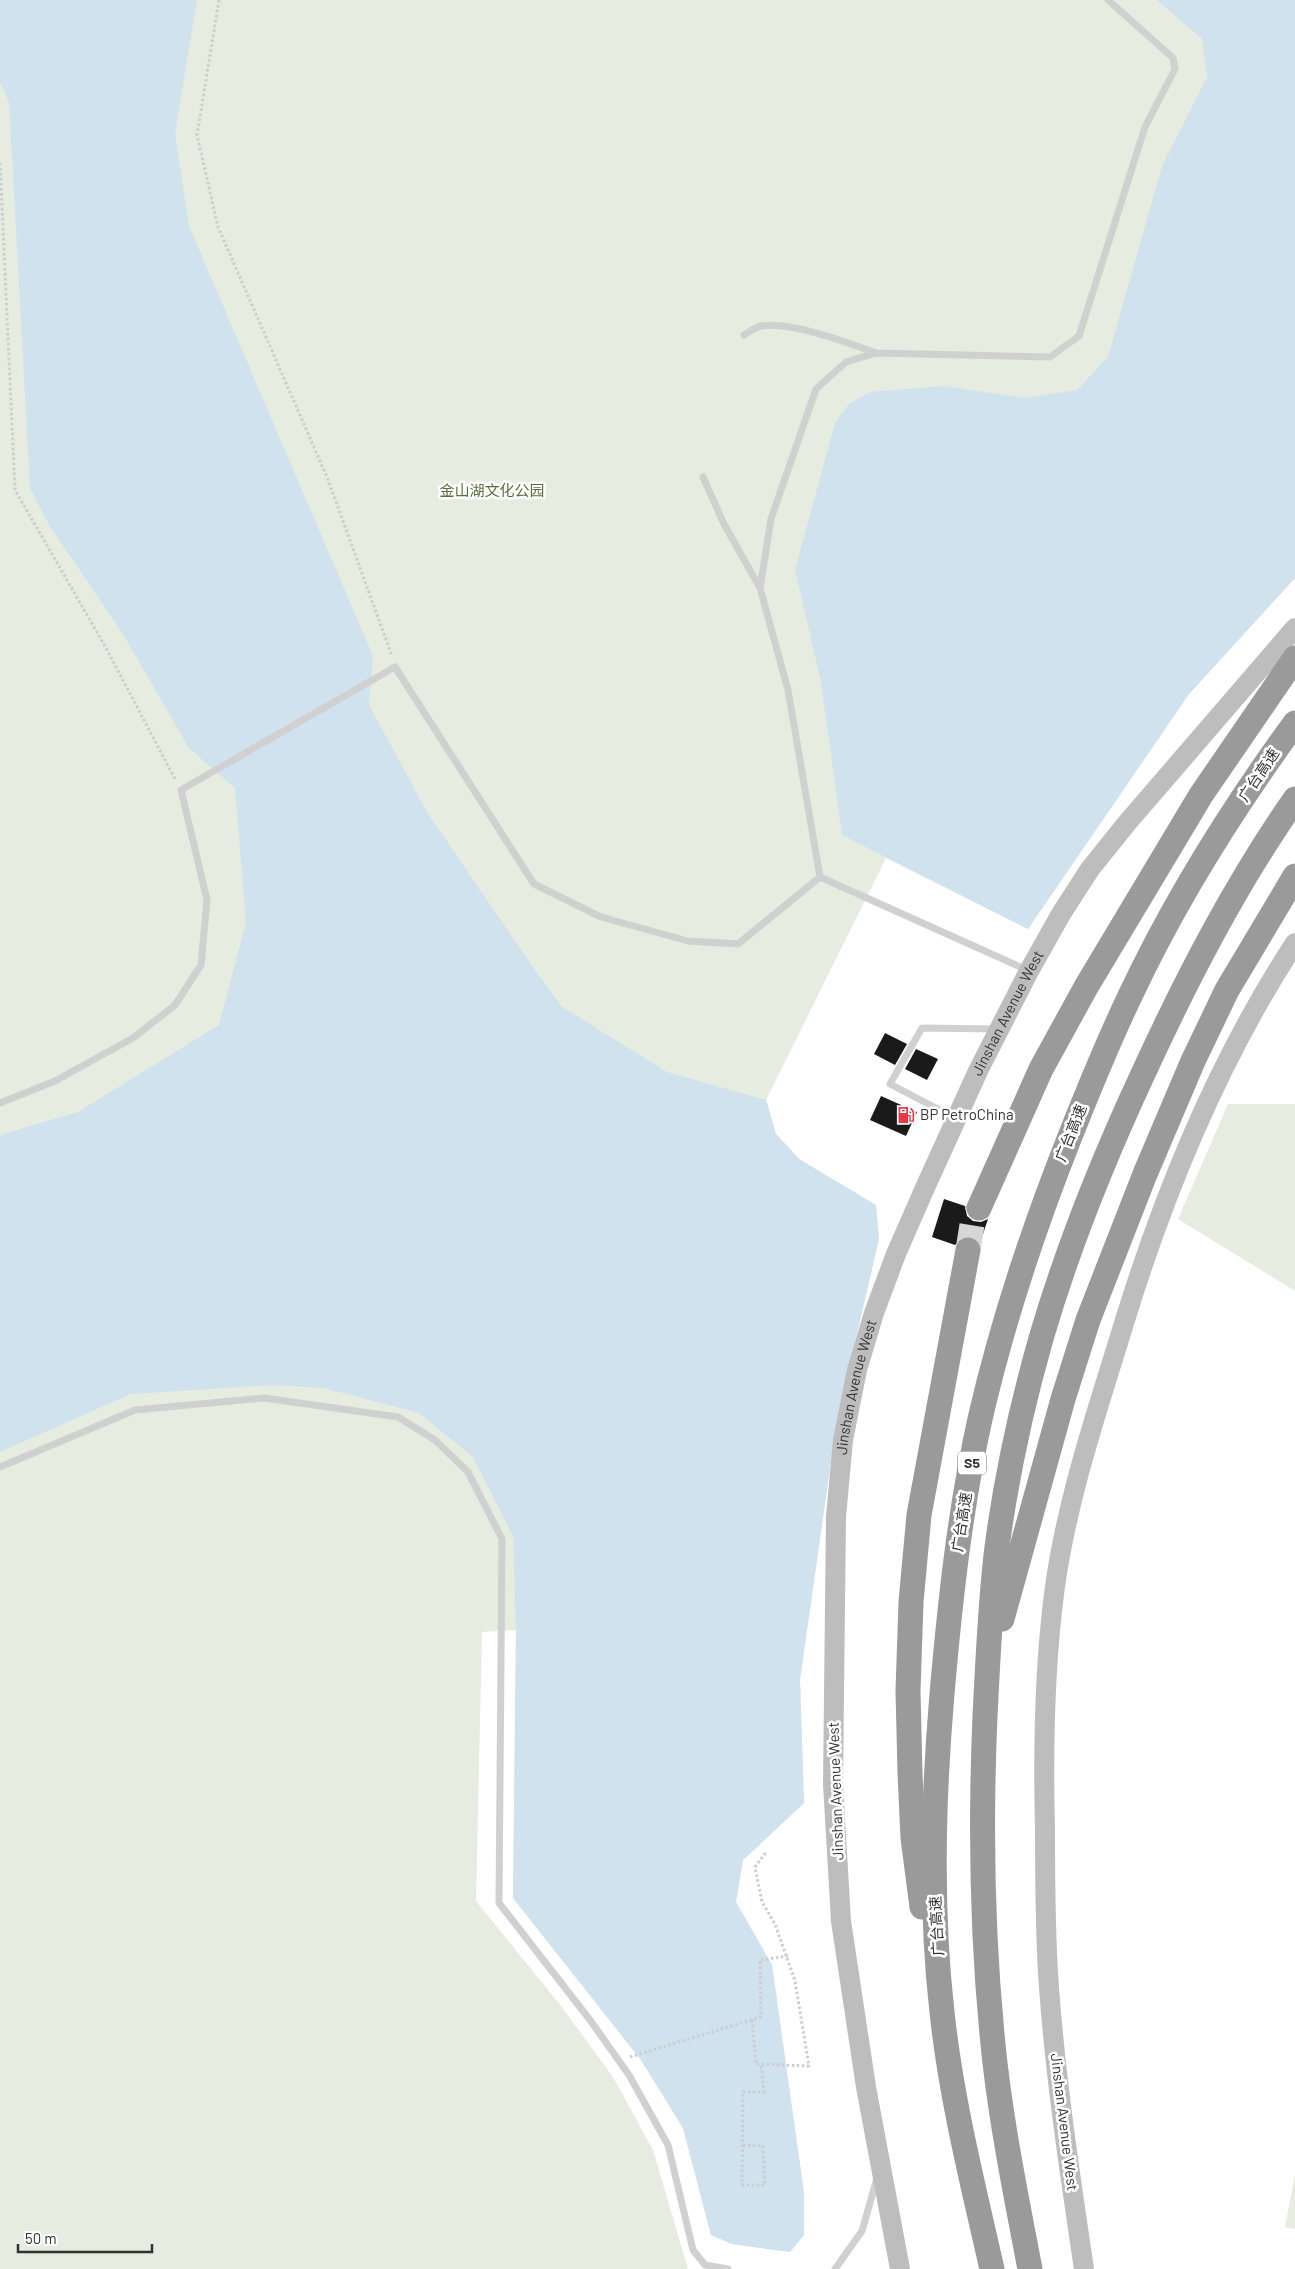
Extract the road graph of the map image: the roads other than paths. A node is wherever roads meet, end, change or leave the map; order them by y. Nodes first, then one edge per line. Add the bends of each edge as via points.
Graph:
1 (1108, 0) edge
2 (744, 335) dead end
3 (876, 353) junction
4 (703, 477) dead end
5 (760, 588) junction
6 (1291, 643) edge
7 (1295, 723) edge
8 (1295, 799) edge
9 (1295, 876) edge
10 (820, 877) junction
11 (1295, 942) edge
12 (1029, 971) junction
13 (1000, 1029) junction
14 (0, 1103) edge
15 (956, 1119) junction
16 (979, 1208) tunnel mouth
17 (968, 1250) tunnel mouth
18 (0, 1467) edge
19 (987, 1677) junction
20 (942, 2013) junction
21 (880, 2166) junction
22 (728, 2269) edge
23 (834, 2269) edge
24 (900, 2269) edge
25 (992, 2269) edge
26 (1030, 2269) edge
27 (1084, 2269) edge

1 - 3 lane via 1174,58 1175,69 1145,127 1079,336 1050,357
2 - 3 lane via 760,326 781,326 833,337
3 - 5 lane via 846,362 816,389 771,519
4 - 5 lane via 724,524
5 - 10 lane via 788,690
6 - 12 main road, Jinshan Avenue West via 1090,868
6 - 16 highway via 1086,987 1041,1069
7 - 20 highway, 广台高速 / S5 via 1218,838 1130,994 1037,1223 993,1369 962,1518 938,1744 934,1848
8 - 19 highway via 1238,887 1194,966 1123,1116 1065,1265 1041,1337 1014,1451 997,1547
9 - 19 highway via 1227,990 1193,1061 1088,1320 1060,1408
10 - 12 lane
10 - 14 lane via 738,944 688,941 610,920 534,884 395,666 181,790 207,900 201,965 175,1005 133,1038 55,1081
11 - 27 main road, Jinshan Avenue West via 1264,990 1226,1061 1167,1196 1098,1408 1067,1523 1055,1592 1044,1739 1049,1987 1061,2117
12 - 13 main road, Jinshan Avenue West
13 - 15 main road, Jinshan Avenue West
13 - 15 lane via 922,1028 890,1084
15 - 21 main road, Jinshan Avenue West via 874,1313 857,1370 843,1440 836,1517 833,1784 841,1921
17 - 20 highway via 920,1515 910,1632 908,1692 913,1838
18 - 22 lane via 135,1410 264,1398 398,1417 435,1440 468,1472 502,1539 499,1903 619,2060 668,2146 694,2250 706,2265
19 - 26 highway via 982,1798 986,1964 1006,2140
20 - 25 highway, 广台高速 / S5 via 957,2107
21 - 23 lane via 862,2230
21 - 24 main road, Jinshan Avenue West

